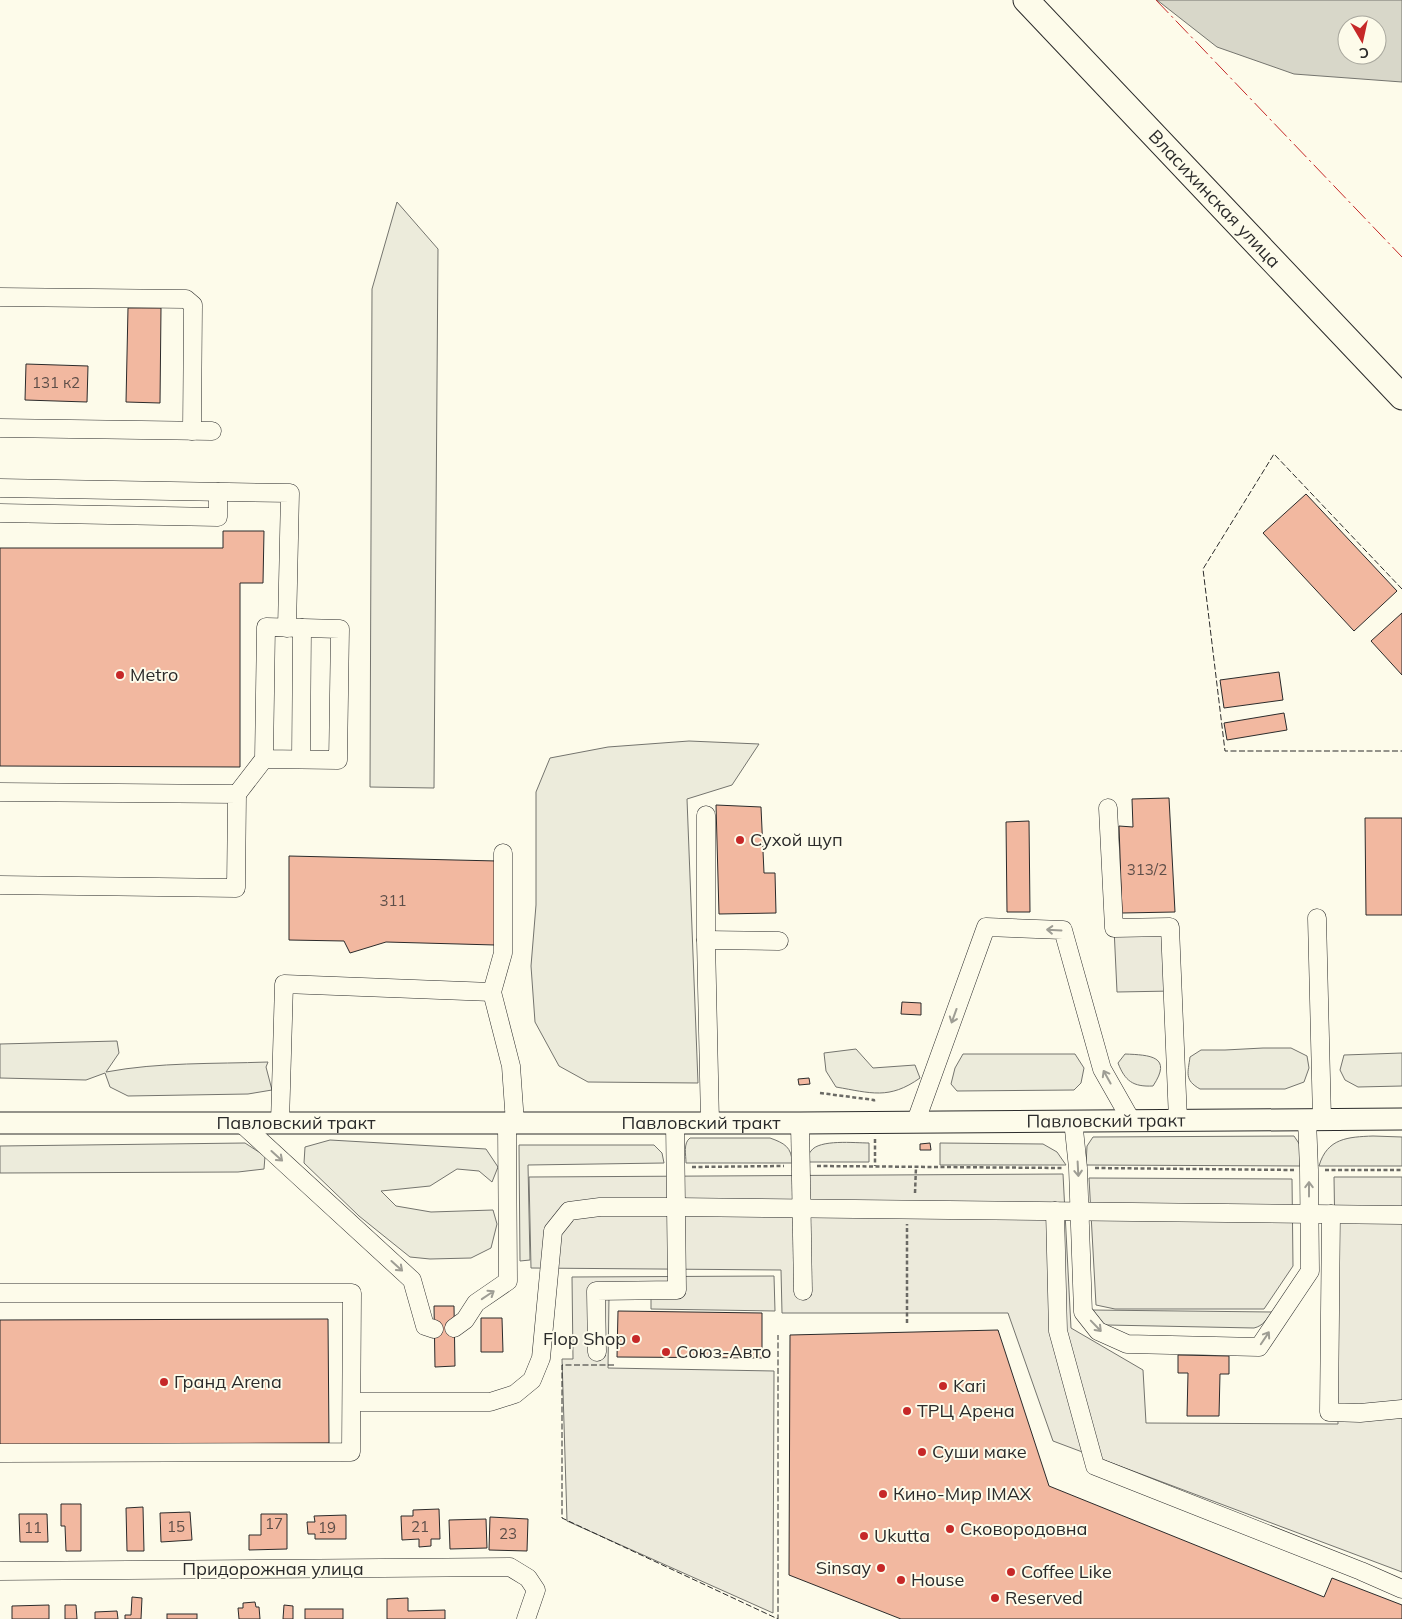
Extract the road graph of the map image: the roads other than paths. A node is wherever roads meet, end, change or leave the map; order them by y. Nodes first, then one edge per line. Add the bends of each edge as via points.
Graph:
1 (1026, 0) edge
2 (0, 297) edge
3 (1402, 397) edge
4 (0, 428) edge
5 (192, 431) junction
6 (212, 431) dead end
7 (0, 488) edge
8 (218, 492) junction
9 (0, 513) edge
10 (295, 628) junction
11 (264, 758) junction
12 (301, 759) junction
13 (0, 792) edge
14 (237, 794) junction
15 (1108, 808) dead end
16 (706, 815) dead end
17 (503, 853) dead end
18 (0, 885) edge
19 (1317, 918) dead end
20 (706, 940) junction
21 (779, 941) dead end
22 (492, 992) junction
23 (1402, 1119) edge
24 (1073, 1120) junction
25 (1131, 1120) junction
26 (1178, 1120) junction
27 (1315, 1120) junction
28 (916, 1121) junction
29 (0, 1122) edge
30 (675, 1122) junction
31 (710, 1122) junction
32 (511, 1123) junction
33 (800, 1123) junction
34 (241, 1124) junction
35 (280, 1124) junction
36 (676, 1207) junction
37 (802, 1208) junction
38 (1055, 1211) junction
39 (1079, 1212) junction
40 (1309, 1214) junction
41 (1331, 1214) junction
42 (1402, 1215) edge
43 (802, 1290) dead end
44 (0, 1293) edge
45 (434, 1328) dead end
46 (454, 1328) dead end
47 (597, 1352) dead end
48 (352, 1402) junction
49 (1402, 1409) edge
50 (0, 1453) edge
51 (0, 1571) edge
52 (1402, 1589) edge
53 (526, 1619) edge

1 - 3 highway, Власихинская улица
2 - 5 street via 186,300 193,305
4 - 5 street
5 - 6 street
7 - 8 street
8 - 9 street via 218,517
8 - 10 street via 290,493
10 - 11 street via 266,627
10 - 12 street
10 - 12 street via 340,629 338,760
11 - 12 street
11 - 14 street
13 - 14 street
14 - 18 street via 236,888
15 - 26 street via 1114,928 1170,927
16 - 20 street
17 - 22 street via 503,953
19 - 27 street
20 - 21 street
20 - 31 street
22 - 32 street via 511,1066
22 - 35 street via 284,984
23 - 27 main road, Павловский тракт
24 - 25 main road, Павловский тракт
24 - 28 main road, Павловский тракт
24 -> 39 street
25 - 26 main road, Павловский тракт
25 -> 28 street via 1102,1069 1063,930 986,927
26 - 27 main road, Павловский тракт
40 -> 27 street
28 - 33 main road, Павловский тракт
29 - 34 main road, Павловский тракт
30 - 31 main road, Павловский тракт
30 - 32 main road, Павловский тракт
30 - 36 street
31 - 33 main road, Павловский тракт
32 - 35 main road, Павловский тракт
46 -> 32 street via 465,1320 476,1303 508,1281
33 - 37 street
34 - 35 main road, Павловский тракт
34 -> 45 street via 412,1280 425,1326
36 - 37 street
36 - 47 street via 677,1290 596,1291
36 - 48 street via 600,1207 569,1211 553,1231 541,1358 532,1380 515,1394 490,1402
37 - 38 street
37 - 43 street
38 - 39 street
38 - 52 street via 1058,1331 1095,1466
39 - 40 street
39 -> 40 street via 1083,1312 1098,1330 1127,1344 1259,1347 1310,1271
40 - 41 street
41 - 42 street
41 - 49 street via 1329,1412
44 - 48 street via 352,1293
48 - 50 street via 350,1452
51 - 53 street, Придорожная улица via 510,1567 528,1578 536,1590

